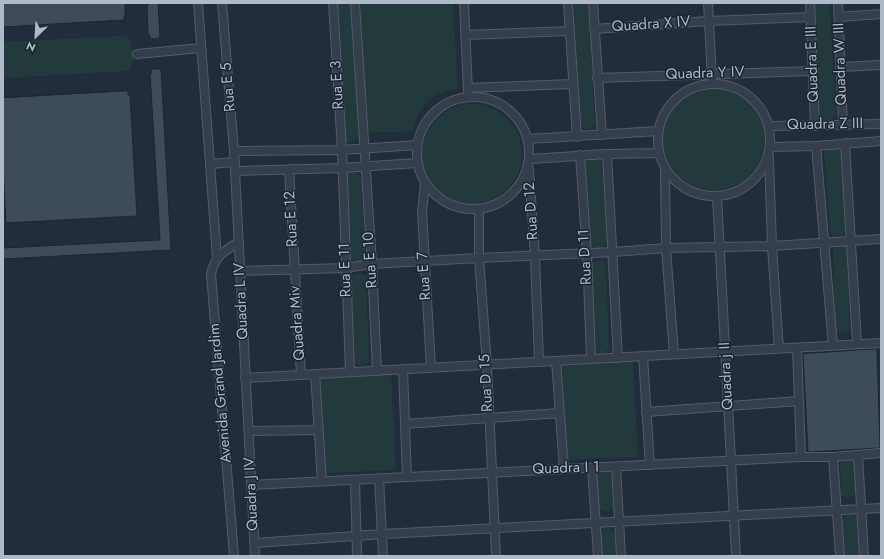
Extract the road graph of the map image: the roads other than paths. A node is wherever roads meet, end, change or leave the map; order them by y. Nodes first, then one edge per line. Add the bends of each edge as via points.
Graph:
1 (198, 3) edge
2 (222, 3) edge
3 (333, 3) edge
4 (355, 3) edge
5 (464, 3) edge
6 (568, 3) edge
7 (593, 3) edge
8 (708, 3) edge
9 (810, 3) edge
10 (838, 3) edge
11 (881, 14) edge
12 (811, 17) junction
13 (839, 17) junction
14 (709, 21) junction
15 (594, 29) junction
16 (570, 31) junction
17 (466, 35) junction
18 (202, 48) junction
19 (137, 54) dead end
20 (881, 65) edge
21 (840, 67) junction
22 (814, 71) junction
23 (712, 74) junction
24 (597, 78) junction
25 (712, 83) junction
26 (572, 84) junction
27 (468, 92) junction
28 (881, 124) edge
29 (843, 125) junction
30 (769, 126) junction
31 (815, 126) junction
32 (658, 131) junction
33 (602, 135) junction
34 (577, 137) junction
35 (528, 139) junction
36 (881, 141) edge
37 (417, 144) junction
38 (846, 144) junction
39 (816, 146) junction
40 (342, 150) junction
41 (364, 150) junction
42 (770, 150) junction
43 (234, 151) junction
44 (659, 153) junction
45 (608, 154) junction
46 (580, 155) junction
47 (235, 162) junction
48 (417, 163) junction
49 (529, 163) junction
50 (210, 164) junction
51 (365, 166) junction
52 (289, 168) junction
53 (342, 168) junction
54 (665, 168) junction
55 (235, 171) junction
56 (425, 183) junction
57 (717, 196) junction
58 (479, 210) junction
59 (881, 239) edge
60 (851, 241) junction
61 (239, 242) junction
62 (825, 242) junction
63 (719, 246) junction
64 (772, 246) junction
65 (666, 248) junction
66 (613, 252) junction
67 (587, 253) junction
68 (535, 256) junction
69 (217, 258) junction
70 (479, 258) junction
71 (424, 261) junction
72 (372, 264) junction
73 (345, 268) junction
74 (294, 270) junction
75 (240, 271) junction
76 (881, 343) edge
77 (857, 344) junction
78 (833, 346) junction
79 (797, 348) junction
80 (779, 349) junction
81 (725, 352) junction
82 (674, 354) junction
83 (644, 356) junction
84 (618, 358) junction
85 (591, 359) junction
86 (556, 361) junction
87 (540, 362) junction
88 (487, 365) junction
89 (431, 368) junction
90 (403, 369) junction
91 (377, 371) junction
92 (350, 372) junction
93 (315, 374) junction
94 (301, 375) junction
95 (245, 378) junction
96 (799, 401) junction
97 (728, 406) junction
98 (646, 412) junction
99 (559, 413) junction
100 (489, 419) junction
101 (405, 424) junction
102 (318, 430) junction
103 (249, 431) junction
104 (881, 453) edge
105 (858, 455) junction
106 (801, 457) junction
107 (833, 457) junction
108 (731, 460) junction
109 (650, 465) junction
110 (592, 468) junction
111 (616, 468) junction
112 (564, 469) junction
113 (493, 472) junction
114 (407, 477) junction
115 (379, 478) junction
116 (355, 480) junction
117 (322, 481) junction
118 (251, 485) junction
119 (881, 508) edge
120 (861, 509) junction
121 (837, 511) junction
122 (734, 516) junction
123 (621, 522) junction
124 (596, 523) junction
125 (495, 528) junction
126 (383, 534) junction
127 (356, 537) junction
128 (255, 543) junction
129 (234, 556) edge
130 (255, 556) edge
131 (357, 556) edge
132 (384, 556) edge
133 (496, 556) edge
134 (598, 556) edge
135 (621, 556) edge
136 (736, 556) edge
137 (840, 556) edge
138 (864, 556) edge

1 - 18 street
2 - 43 street, Rua E 5
3 - 40 street, Rua E 3
4 - 41 street, Rua E 10
5 - 17 street
6 - 16 street
7 - 15 street
8 - 14 street
9 - 12 street, Quadra E III
10 - 13 street, Quadra W III
11 - 13 street
12 - 14 street, Quadra X IV
12 - 22 street, Quadra E III
13 - 21 street, Quadra W III
14 - 15 street, Quadra X IV
14 - 23 street
15 - 24 street
16 - 17 street
16 - 26 street
17 - 27 street
18 - 19 street
18 - 50 street
20 - 21 street
21 - 29 street, Quadra W III
22 - 23 street, Quadra Y IV
22 - 31 street, Quadra E III
23 - 24 street, Quadra Y IV
23 - 25 street
24 - 33 street
25 - 30 street via 737,88 748,95 761,109
25 - 32 street via 687,90 676,98 667,107
26 - 27 street
26 - 34 street
27 - 35 street via 508,109 524,128
27 - 37 street via 443,105 431,116 422,129
28 - 29 street, Quadra Z III
29 - 31 street, Quadra Z III
30 - 31 street, Quadra Z III
30 - 42 street
32 - 33 street
32 - 44 street
33 - 34 street
34 - 35 street
35 - 49 street
36 - 38 street
37 - 41 street
37 - 48 street
38 - 39 street
38 - 60 street
39 - 42 street
39 - 62 street
40 - 41 street
40 - 43 street
40 - 53 street, Rua E 3
41 - 51 street, Rua E 10
42 - 57 street via 762,170 750,184 734,193
42 - 64 street
43 - 47 street, Rua E 5
44 - 45 street
44 - 54 street
45 - 46 street
45 - 66 street
46 - 49 street
46 - 67 street, Rua D 11
47 - 50 street
47 - 55 street, Rua E 5
48 - 51 street
48 - 56 street
49 - 58 street via 522,183 511,197 496,206
49 - 68 street, Rua D 12
50 - 69 street
51 - 53 street
51 - 72 street, Rua E 10
52 - 53 street
52 - 55 street
52 - 74 street, Rua E 12
53 - 73 street, Rua E 11
54 - 57 street via 674,180 687,189 701,195
54 - 65 street
55 - 61 street, Quadra L IV
56 - 58 street via 439,199 458,208
56 - 71 street, Rua E 7 via 422,212
57 - 63 street, Quadra j II
58 - 70 street, Rua D 15
59 - 60 street
60 - 62 street
60 - 77 street
61 - 69 street
61 - 75 street, Quadra L IV
62 - 64 street
62 - 78 street
63 - 64 street
63 - 65 street
63 - 81 street, Quadra j II
64 - 80 street
65 - 66 street
65 - 82 street
66 - 67 street
66 - 84 street
67 - 68 street
67 - 85 street, Rua D 11
68 - 70 street
68 - 87 street, Rua D 12
69 - 129 street, Avenida Grand Jardim via 211,274
70 - 71 street
70 - 88 street, Rua D 15
71 - 72 street
71 - 89 street, Rua E 7
72 - 73 street
72 - 91 street, Rua E 10
73 - 74 street
73 - 92 street, Rua E 11
74 - 75 street
74 - 94 street, Quadra Miv
75 - 95 street, Quadra L IV
76 - 77 street
77 - 78 street
78 - 79 street
79 - 80 street
79 - 96 street
80 - 81 street
81 - 82 street
81 - 97 street, Quadra j II
82 - 83 street
83 - 84 street
83 - 98 street
84 - 85 street
85 - 86 street
86 - 87 street
86 - 99 street
87 - 88 street
88 - 89 street
88 - 100 street, Rua D 15
89 - 90 street
90 - 91 street
90 - 101 street
91 - 92 street
92 - 93 street
93 - 94 street
93 - 102 street
94 - 95 street
95 - 103 street, Quadra L IV
96 - 97 street
96 - 106 street
97 - 98 street
97 - 108 street, Quadra j II
98 - 109 street
99 - 100 street
99 - 112 street
100 - 101 street
100 - 113 street, Rua D 15
101 - 114 street
102 - 103 street
102 - 117 street
103 - 118 street, Quadra J IV
104 - 105 street, Quadra I 1
105 - 107 street, Quadra I 1
105 - 120 street
106 - 107 street, Quadra I 1
106 - 108 street, Quadra I 1
107 - 121 street
108 - 109 street, Quadra I 1
108 - 122 street, Quadra j II
109 - 111 street, Quadra I 1
110 - 111 street, Quadra I 1
110 - 112 street, Quadra I 1
110 - 124 street
111 - 123 street
112 - 113 street, Quadra I 1
113 - 114 street, Quadra I 1
113 - 125 street, Rua D 15
114 - 115 street, Quadra I 1
115 - 116 street, Quadra I 1
115 - 126 street
116 - 117 street, Quadra I 1
116 - 127 street
117 - 118 street, Quadra I 1
118 - 128 street, Quadra J IV
119 - 120 street
120 - 121 street
120 - 138 street
121 - 122 street
121 - 137 street
122 - 123 street
122 - 136 street, Quadra j II
123 - 124 street
123 - 135 street
124 - 125 street
124 - 134 street
125 - 126 street
125 - 133 street, Rua D 15
126 - 127 street
126 - 132 street
127 - 128 street
127 - 131 street
128 - 130 street, Quadra J IV

